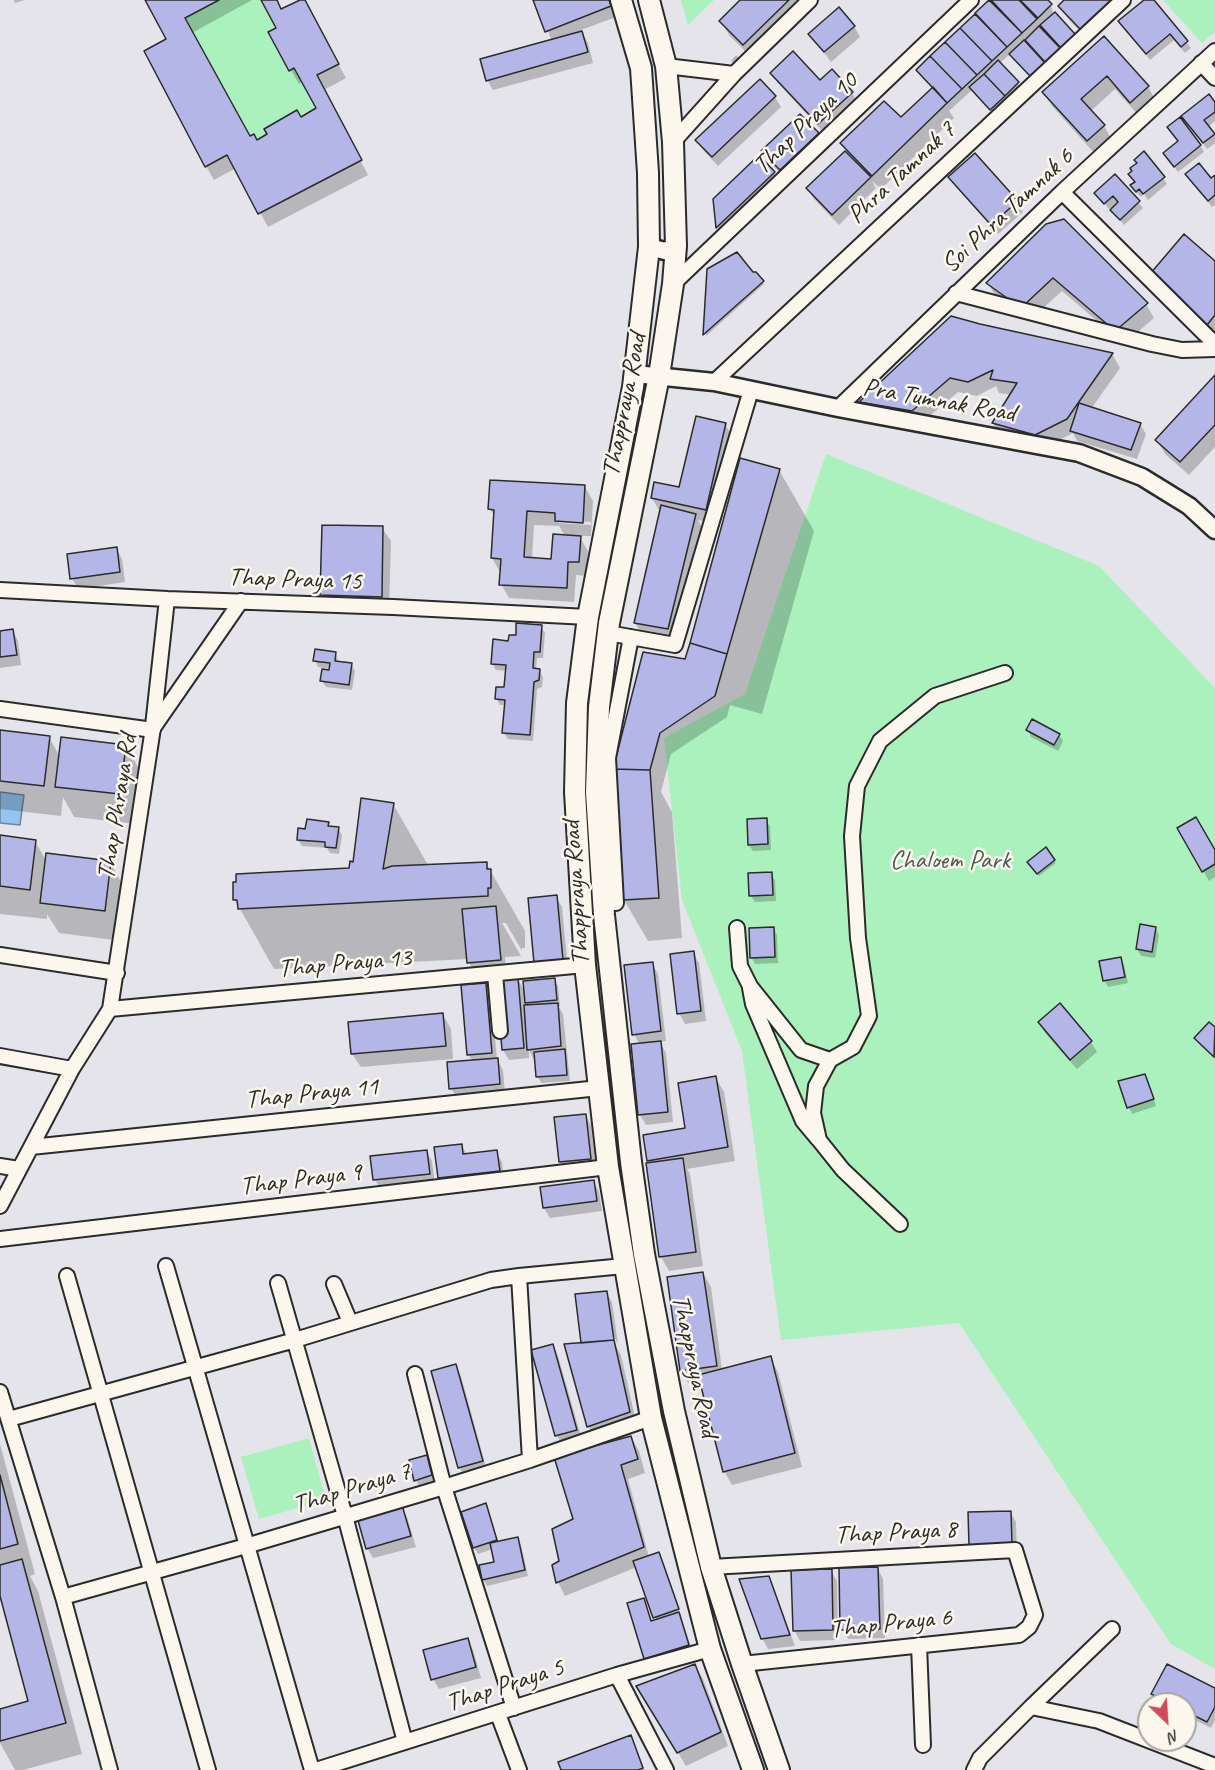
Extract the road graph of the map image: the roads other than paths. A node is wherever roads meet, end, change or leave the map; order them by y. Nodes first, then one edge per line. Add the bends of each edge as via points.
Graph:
1 (621, 0) edge
2 (649, 0) edge
3 (810, 0) edge
4 (971, 0) edge
5 (1123, 0) edge
6 (1215, 51) edge
7 (1201, 63) junction
8 (666, 66) junction
9 (734, 74) junction
10 (1215, 78) edge
11 (673, 142) junction
12 (1062, 192) junction
13 (676, 246) junction
14 (649, 247) junction
15 (673, 284) junction
16 (956, 293) junction
17 (1215, 344) edge
18 (1215, 349) edge
19 (635, 374) junction
20 (659, 376) junction
21 (714, 382) junction
22 (751, 390) junction
23 (838, 408) junction
24 (1215, 530) edge
25 (0, 590) edge
26 (167, 599) junction
27 (241, 601) junction
28 (588, 617) junction
29 (608, 633) junction
30 (631, 637) junction
31 (1005, 673) dead end
32 (0, 709) edge
33 (153, 729) junction
34 (603, 903) junction
35 (737, 928) dead end
36 (0, 955) edge
37 (585, 965) junction
38 (117, 973) junction
39 (495, 974) junction
40 (750, 986) junction
41 (110, 1009) junction
42 (500, 1031) dead end
43 (0, 1056) edge
44 (830, 1060) junction
45 (72, 1069) junction
46 (598, 1088) junction
47 (819, 1140) junction
48 (31, 1147) junction
49 (0, 1166) edge
50 (609, 1167) junction
51 (19, 1169) junction
52 (0, 1206) edge
53 (900, 1224) dead end
54 (0, 1239) edge
55 (166, 1266) dead end
56 (624, 1266) junction
57 (67, 1276) dead end
58 (519, 1276) junction
59 (278, 1283) dead end
60 (334, 1284) dead end
61 (350, 1322) junction
62 (295, 1340) junction
63 (196, 1367) junction
64 (415, 1374) dead end
65 (0, 1392) edge
66 (100, 1393) junction
67 (651, 1418) junction
68 (9, 1419) junction
69 (530, 1460) junction
70 (444, 1487) junction
71 (345, 1516) junction
72 (246, 1546) junction
73 (711, 1567) junction
74 (151, 1571) junction
75 (63, 1597) junction
76 (1035, 1615) joint
77 (1112, 1629) dead end
78 (919, 1645) junction
79 (710, 1649) junction
80 (742, 1664) junction
81 (617, 1675) junction
82 (1031, 1707) junction
83 (514, 1708) junction
84 (498, 1713) junction
85 (405, 1742) junction
86 (923, 1745) dead end
87 (1215, 1766) edge
88 (110, 1770) edge
89 (208, 1770) edge
90 (314, 1770) edge
91 (519, 1770) edge
92 (666, 1770) edge
93 (753, 1770) edge
94 (779, 1770) edge
95 (974, 1770) edge

1 - 14 main road, Thappraya Road via 641,68
2 - 8 main road, Thappraya Road
3 - 9 street
4 - 15 street, Thap Praya 10
5 - 21 street, Phra Tamnak 7
6 - 7 street, Soi Phra Tamnak 6
7 - 10 street
7 - 12 street, Soi Phra Tamnak 6
8 - 9 street
8 - 11 main road, Thappraya Road
9 - 11 street
11 - 13 main road, Thappraya Road
12 - 16 street, Soi Phra Tamnak 6
12 - 17 street
13 - 14 street via 665,251
13 - 15 main road, Thappraya Road
14 - 19 main road, Thappraya Road
15 - 20 main road, Thappraya Road
16 - 18 street via 1152,344 1182,350
16 - 23 street, Soi Phra Tamnak 6
19 - 20 street, Pra Tumnak Road
19 - 28 main road, Thappraya Road
20 - 21 street, Pra Tumnak Road
20 - 29 main road, Thappraya Road
21 - 22 street, Pra Tumnak Road
22 - 23 street, Pra Tumnak Road
22 - 30 street via 675,645
23 - 24 street, Pra Tumnak Road via 1079,453 1142,477 1189,506
25 - 26 street, Thap Praya 15
26 - 27 street, Thap Praya 15
26 - 33 street
27 - 28 street, Thap Praya 15
27 - 33 street, Thap Phraya Rd
28 - 37 main road, Thappraya Road via 577,703 575,792
29 - 30 street
29 - 34 main road, Thappraya Road via 599,707 596,792
30 - 34 street via 608,758 616,903
31 - 44 street via 935,696 880,741 864,768 857,786 852,836 858,938 868,1016 853,1047
32 - 33 street
33 - 38 street, Thap Phraya Rd
34 - 73 main road, Thappraya Road via 621,1085 644,1254 674,1411
35 - 40 street via 740,966
36 - 38 street
37 - 39 street, Thap Praya 13
37 - 46 main road, Thappraya Road
38 - 41 street, Thap Phraya Rd
39 - 41 street, Thap Praya 13
39 - 42 street
40 - 44 street via 801,1050
40 - 47 street via 753,1004 803,1121
41 - 45 street
43 - 45 street
44 - 47 street via 816,1086 813,1113
45 - 48 street
46 - 48 street, Thap Praya 11
46 - 50 main road, Thappraya Road
47 - 53 street via 843,1170
48 - 51 street
49 - 51 street
50 - 54 street, Thap Praya 9
50 - 56 main road, Thappraya Road
51 - 52 street
55 - 63 street
56 - 58 street
56 - 67 main road, Thappraya Road
57 - 66 street
58 - 61 street
58 - 69 street
59 - 62 street
60 - 61 street
61 - 62 street
62 - 63 street
62 - 71 street
63 - 66 street
63 - 72 street
64 - 70 street
65 - 68 street
66 - 68 street
66 - 74 street
67 - 69 street, Thap Praya 7
67 - 79 main road, Thappraya Road
68 - 75 street
69 - 70 street, Thap Praya 7
70 - 71 street, Thap Praya 7
70 - 83 street
71 - 72 street, Thap Praya 7
71 - 85 street
72 - 74 street, Thap Praya 7
72 - 90 street
73 - 76 street, Thap Praya 8 via 1015,1550
73 - 80 main road, Thappraya Road
74 - 75 street, Thap Praya 7
74 - 89 street
75 - 88 street
76 - 78 street, Thap Praya 6 via 1019,1635
77 - 82 street
78 - 80 street, Thap Praya 6
78 - 86 street
79 - 81 street, Thap Praya 5
79 - 93 main road, Thappraya Road
80 - 94 main road, Thappraya Road
81 - 83 street, Thap Praya 5
81 - 92 street
82 - 87 street via 1100,1721
82 - 95 street via 980,1758
83 - 84 street, Thap Praya 5
84 - 85 street, Thap Praya 5
84 - 91 street
85 - 90 street, Thap Praya 5

